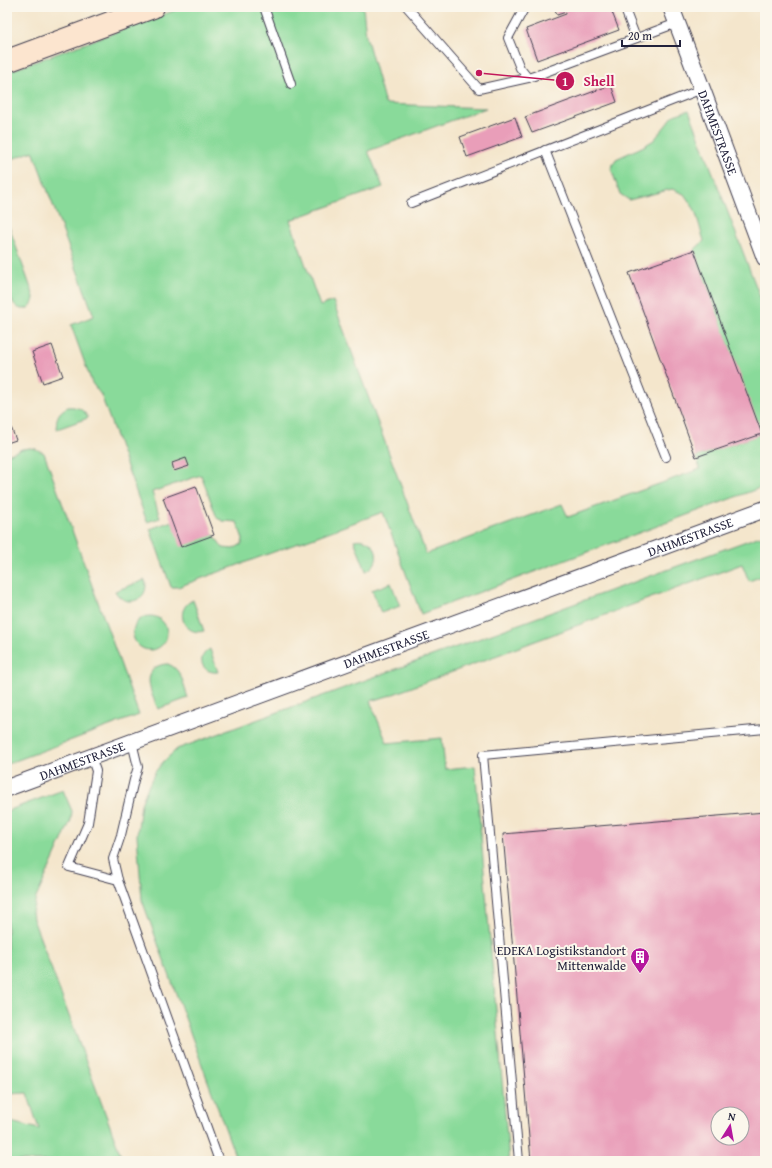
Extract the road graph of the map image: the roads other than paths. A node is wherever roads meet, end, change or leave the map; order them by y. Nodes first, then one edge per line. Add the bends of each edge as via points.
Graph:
1 (153, 7) edge
2 (264, 7) edge
3 (407, 7) edge
4 (526, 7) edge
5 (624, 7) edge
6 (671, 7) edge
7 (676, 23) junction
8 (636, 38) junction
9 (7, 61) edge
10 (528, 78) junction
11 (291, 84) dead end
12 (702, 89) junction
13 (545, 150) junction
14 (411, 203) dead end
15 (765, 258) edge
16 (666, 457) dead end
17 (765, 509) edge
18 (765, 729) edge
19 (132, 742) junction
20 (91, 758) junction
21 (7, 788) edge
22 (118, 880) junction
23 (219, 1161) edge
24 (519, 1161) edge

1 - 9 main road
2 - 11 lane
3 - 10 lane via 480,89
4 - 10 lane via 508,38 520,68
5 - 8 lane
6 - 7 street, DAHMESTRASSE
7 - 8 lane
7 - 12 street, DAHMESTRASSE
8 - 10 lane
12 - 13 lane
12 - 15 street, DAHMESTRASSE
13 - 14 lane
13 - 16 lane
17 - 19 street, DAHMESTRASSE
18 - 24 lane via 483,755
19 - 20 street, DAHMESTRASSE
19 - 22 lane via 138,767 113,859
20 - 21 street, DAHMESTRASSE
20 - 22 lane via 96,771 88,823 69,867
22 - 23 lane

